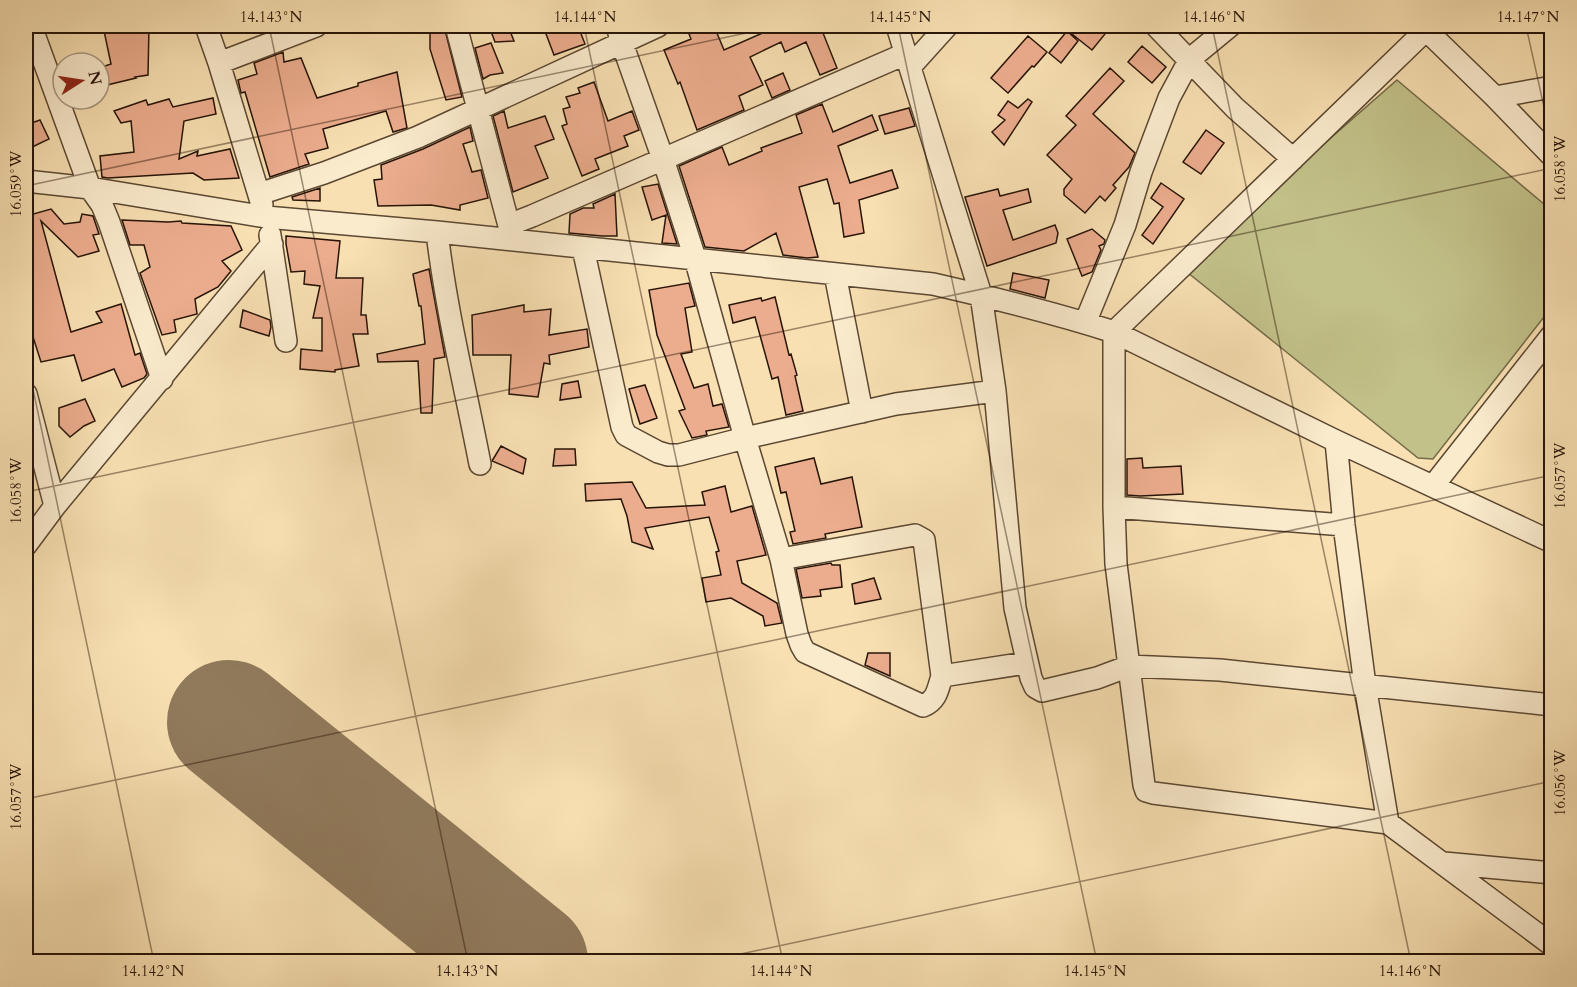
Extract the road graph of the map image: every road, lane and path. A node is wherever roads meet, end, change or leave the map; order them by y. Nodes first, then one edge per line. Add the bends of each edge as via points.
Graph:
1 (31, 26) edge
2 (206, 26) edge
3 (316, 26) edge
4 (456, 26) edge
5 (658, 26) edge
6 (897, 26) edge
7 (947, 26) edge
8 (1156, 26) edge
9 (1230, 26) edge
10 (1425, 28) edge
11 (620, 34) edge
12 (1190, 59) junction
13 (907, 61) junction
14 (219, 63) junction
15 (1551, 87) edge
16 (1495, 97) junction
17 (478, 109) junction
18 (1551, 156) edge
19 (663, 159) junction
20 (1293, 159) junction
21 (26, 180) edge
22 (90, 188) junction
23 (259, 194) junction
24 (266, 217) junction
25 (437, 232) junction
26 (511, 233) junction
27 (272, 244) junction
28 (583, 248) junction
29 (695, 258) junction
30 (836, 274) junction
31 (981, 295) junction
32 (1085, 322) junction
33 (1114, 332) junction
34 (286, 341) dead end
35 (1551, 341) edge
36 (162, 379) junction
37 (994, 391) junction
38 (26, 394) edge
39 (862, 412) junction
40 (745, 438) junction
41 (1336, 441) junction
42 (480, 464) dead end
43 (1434, 486) junction
44 (55, 506) junction
45 (1114, 507) junction
46 (1344, 525) junction
47 (1551, 542) edge
48 (26, 545) edge
49 (781, 559) junction
50 (1026, 663) junction
51 (1129, 666) junction
52 (942, 676) junction
53 (1365, 685) junction
54 (1551, 705) edge
55 (1388, 823) junction
56 (1443, 863) junction
57 (1551, 873) edge
58 (1551, 945) edge

1 - 22 street
2 - 14 street
3 - 14 street
4 - 17 street
5 - 11 street
6 - 13 street
7 - 13 street
8 - 12 street
9 - 12 street
10 - 16 street
10 - 20 street
11 - 17 street
11 - 19 street
12 - 20 street via 1235,108
12 - 32 street via 1169,98 1125,225
13 - 19 street
13 - 31 street
14 - 23 street
15 - 16 street
16 - 18 street
17 - 23 street via 418,137
17 - 26 street
19 - 26 street
19 - 29 street
20 - 33 street
21 - 22 street
22 - 24 street
22 - 36 street via 109,222
23 - 24 street
24 - 25 street
24 - 27 street
25 - 26 street
25 - 42 street
26 - 28 street
27 - 34 street
27 - 36 street
28 - 29 street
28 - 40 street via 619,418 626,435 668,455
29 - 30 street
29 - 40 street
30 - 31 street via 933,284
30 - 39 street
31 - 32 street
31 - 37 street
32 - 33 street
33 - 41 street
33 - 45 street
35 - 43 street
36 - 44 street
37 - 39 street
37 - 50 street via 1015,608
38 - 44 street
39 - 40 street
40 - 49 street
41 - 43 street
41 - 46 street
43 - 47 street
44 - 48 street
45 - 46 street
45 - 51 street via 1116,564
46 - 53 street
49 - 52 street via 797,634 805,652 923,706 934,699
49 - 52 street via 920,536 924,540
50 - 51 street via 1035,687 1042,691
50 - 52 street
51 - 53 street via 1220,670
51 - 55 street via 1146,791
53 - 54 street
53 - 55 street
55 - 56 street
56 - 57 street
56 - 58 street

